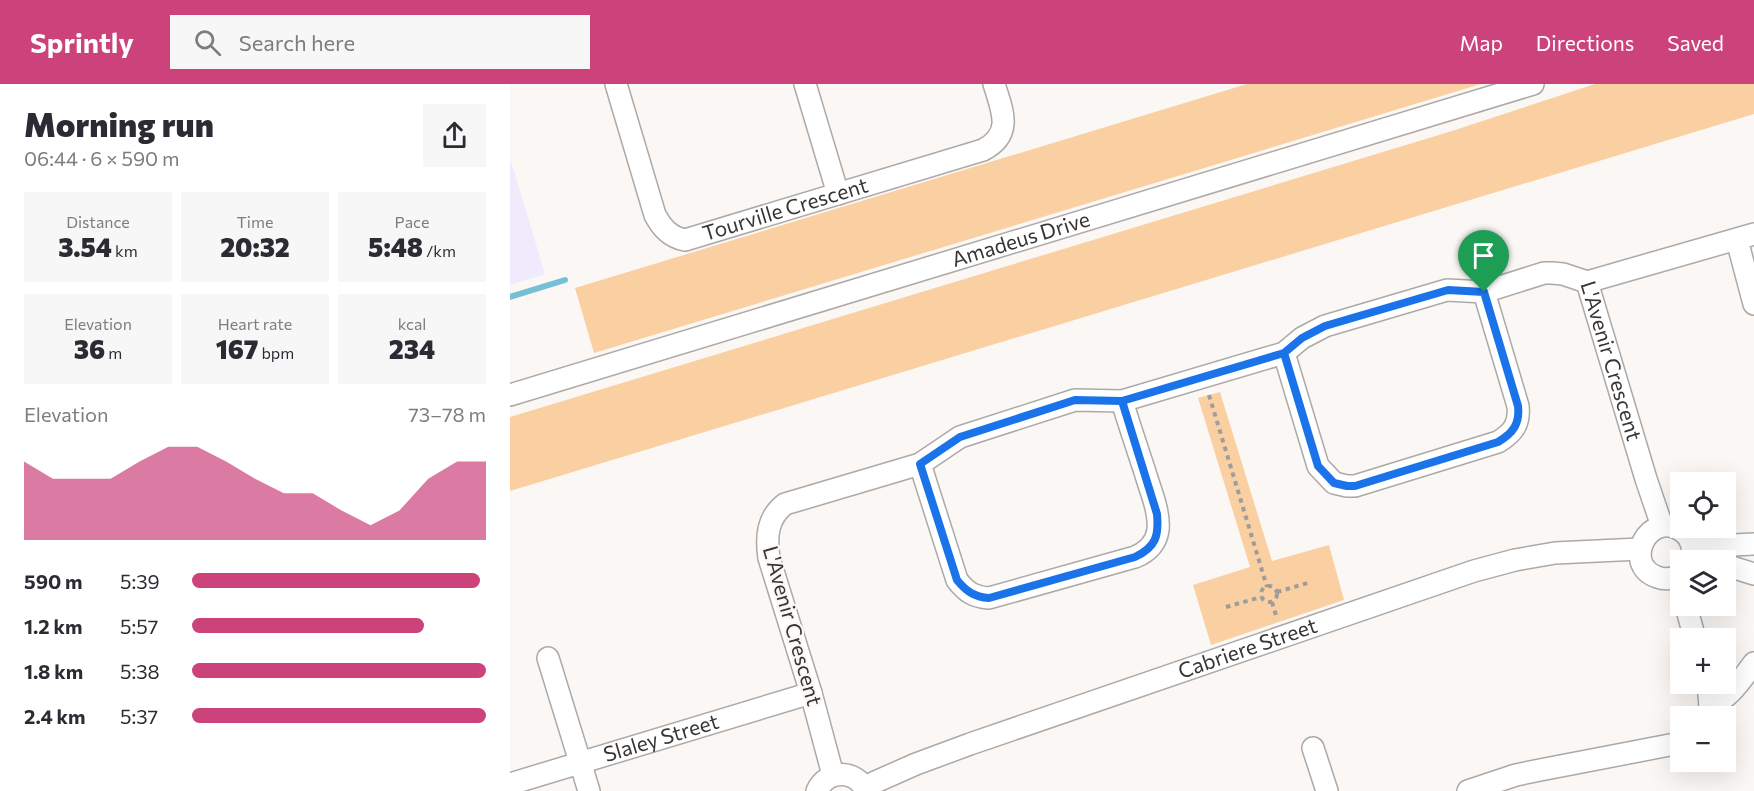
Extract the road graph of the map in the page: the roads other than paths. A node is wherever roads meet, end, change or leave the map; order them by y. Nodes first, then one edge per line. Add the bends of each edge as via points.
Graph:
1 (616, 84) edge
2 (805, 84) edge
3 (994, 84) edge
4 (1533, 84) edge
5 (838, 194) junction
6 (1745, 237) edge
7 (1587, 282) junction
8 (1484, 292) junction
9 (1754, 304) edge
10 (1284, 353) junction
11 (510, 394) edge
12 (1122, 401) junction
13 (920, 464) junction
14 (1662, 526) junction
15 (1754, 544) edge
16 (1640, 549) junction
17 (1691, 550) edge
18 (1717, 550) edge
19 (1736, 568) edge
20 (1754, 574) edge
21 (1670, 580) edge
22 (548, 658) dead end
23 (1754, 663) edge
24 (811, 693) junction
25 (1715, 706) edge
26 (1670, 745) edge
27 (1313, 748) dead end
28 (581, 762) junction
29 (833, 775) junction
30 (510, 784) edge
31 (865, 789) edge
32 (589, 791) edge
33 (817, 791) edge
34 (1326, 791) edge
35 (1468, 791) edge

1 - 5 street, Tourville Crescent via 655,215 673,236 690,239
2 - 5 street
3 - 5 street, Tourville Crescent via 1004,120 1002,132 991,146
4 - 11 street, Amadeus Drive
6 - 7 street
6 - 9 street
7 - 8 street, L'Avenir Crescent via 1544,273
7 - 14 street, L'Avenir Crescent
8 - 10 street, L'Avenir Crescent via 1448,290 1325,326
8 - 10 street via 1519,415 1509,436 1454,456 1355,486 1334,483 1318,466
10 - 12 street, L'Avenir Crescent
12 - 13 street, L'Avenir Crescent via 1075,400 960,437
12 - 13 street via 1157,514 1158,529 1152,545 1135,557 989,598 977,597 964,588 955,574
13 - 24 street, L'Avenir Crescent via 785,504 773,516 767,538 769,558
14 - 16 street via 1647,534
14 - 17 street via 1671,526 1687,535
15 - 18 street
16 - 21 street via 1642,562 1651,574
16 - 31 street, Cabriere Street via 1555,553 1474,571 970,744
19 - 20 street
22 - 28 street
23 - 25 street
24 - 28 street, Slaley Street
24 - 29 street, L'Avenir Crescent
26 - 35 street via 1516,775
27 - 34 street
28 - 30 street, Slaley Street
28 - 32 street
29 - 31 street via 854,777
29 - 33 street

